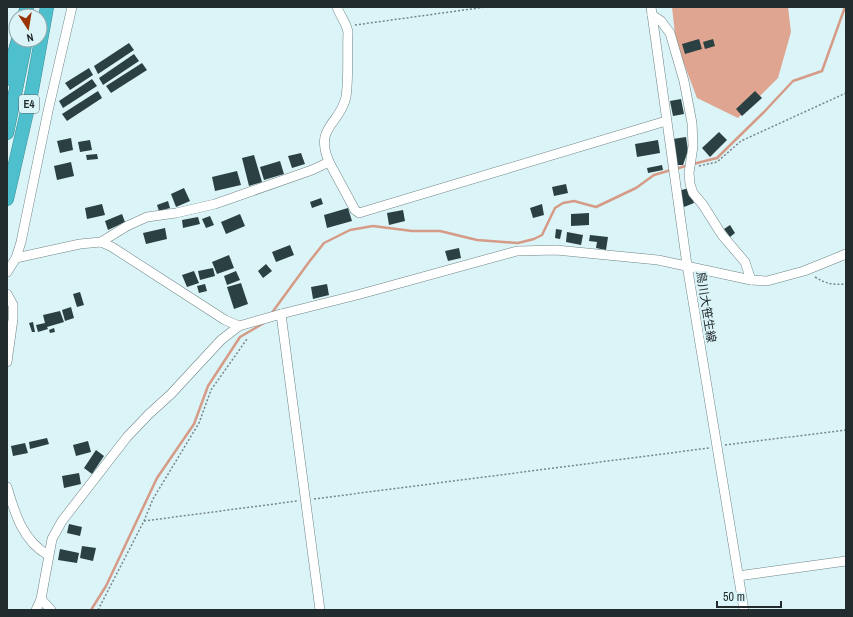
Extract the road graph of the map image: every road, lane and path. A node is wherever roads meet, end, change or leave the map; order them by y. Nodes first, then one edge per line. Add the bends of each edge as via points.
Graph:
1 (47, 7) edge
2 (72, 7) edge
3 (337, 7) edge
4 (486, 7) edge
5 (651, 11) edge
6 (347, 27) junction
7 (16, 48) edge
8 (24, 48) edge
9 (7, 79) edge
10 (846, 93) edge
11 (666, 121) junction
12 (7, 133) edge
13 (329, 162) junction
14 (690, 167) junction
15 (7, 200) edge
16 (101, 242) junction
17 (846, 254) edge
18 (16, 258) junction
19 (687, 265) junction
20 (809, 269) junction
21 (7, 272) edge
22 (751, 280) junction
23 (846, 284) edge
24 (7, 294) edge
25 (278, 314) junction
26 (239, 326) junction
27 (247, 338) dead end
28 (7, 362) edge
29 (846, 430) edge
30 (716, 447) junction
31 (7, 487) edge
32 (306, 500) junction
33 (144, 521) junction
34 (48, 555) junction
35 (846, 561) edge
36 (738, 576) junction
37 (41, 599) junction
38 (36, 610) edge
39 (50, 610) edge
40 (98, 610) edge
41 (320, 610) edge
42 (744, 610) edge

1 - 15 highway, E4 via 32,90
2 - 18 street
3 - 6 street
4 - 6 path
5 - 11 street, 鳥川大笹生線
5 - 14 street via 670,33 684,81 693,136
6 - 13 street via 346,98 325,135 325,149
7 - 9 highway
8 - 12 highway, E4
10 - 14 path via 741,141 717,162
11 - 13 street via 359,214
11 - 19 street, 鳥川大笹生線
13 - 16 street via 215,204 147,217 126,226
14 - 22 street via 693,193 722,235 745,262
16 - 18 street
16 - 26 street via 225,320
17 - 20 street
18 - 21 street
19 - 22 street
19 - 25 street via 556,250 517,251
19 - 30 street, 鳥川大笹生線
20 - 22 street via 767,281
20 - 23 path via 814,276 824,282
24 - 28 street via 13,305
25 - 26 street
25 - 32 street
26 - 34 street via 221,340 127,437 62,521 52,539
27 - 33 path via 211,390 199,423 153,499
29 - 30 path
30 - 32 path
30 - 36 street, 鳥川大笹生線
31 - 34 street via 21,528 32,543
32 - 33 path
32 - 41 street
33 - 40 path
34 - 37 street
35 - 36 street
36 - 42 street, 鳥川大笹生線
37 - 38 street
37 - 39 street

